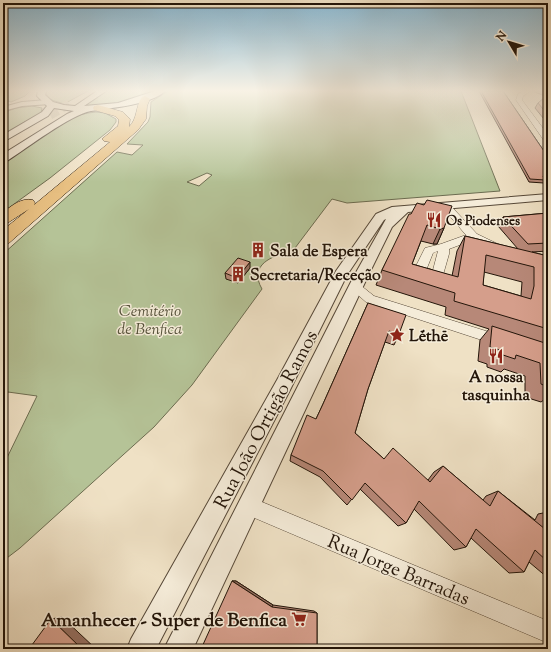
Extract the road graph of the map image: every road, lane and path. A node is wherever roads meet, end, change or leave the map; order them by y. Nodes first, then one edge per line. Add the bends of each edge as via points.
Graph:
1 (33, 121) tunnel mouth
2 (41, 121) tunnel mouth
3 (54, 121) tunnel mouth
4 (62, 121) tunnel mouth
5 (124, 121) edge
6 (139, 121) edge
7 (535, 121) edge
8 (3, 139) edge
9 (548, 140) edge
10 (3, 144) edge
11 (3, 153) edge
12 (3, 159) edge
13 (548, 198) edge
14 (34, 206) junction
15 (446, 206) junction
16 (407, 209) junction
17 (3, 219) edge
18 (3, 224) edge
19 (473, 236) junction
20 (3, 239) edge
21 (3, 246) edge
22 (443, 248) dead end
23 (507, 254) edge
24 (355, 287) junction
25 (511, 344) edge
26 (250, 506) junction
27 (548, 632) edge
28 (141, 649) edge
29 (178, 649) edge

1 - 8 main road
2 - 10 main road
3 - 11 main road
4 - 12 main road
5 - 14 highway via 123,127
6 - 14 highway via 134,128
7 - 9 street
13 - 15 street, Rua João Ortigão Ramos
14 - 17 highway
14 - 18 highway
14 - 20 highway
14 - 21 highway
15 - 16 street, Rua João Ortigão Ramos
15 - 19 street
16 - 24 street, Rua João Ortigão Ramos via 390,221
16 - 28 street, Rua João Ortigão Ramos via 392,210 380,217 345,269
19 - 22 street
19 - 23 street
24 - 25 street via 370,299
24 - 26 street, Rua João Ortigão Ramos
26 - 27 street, Rua Jorge Barradas
26 - 29 street, Rua João Ortigão Ramos

